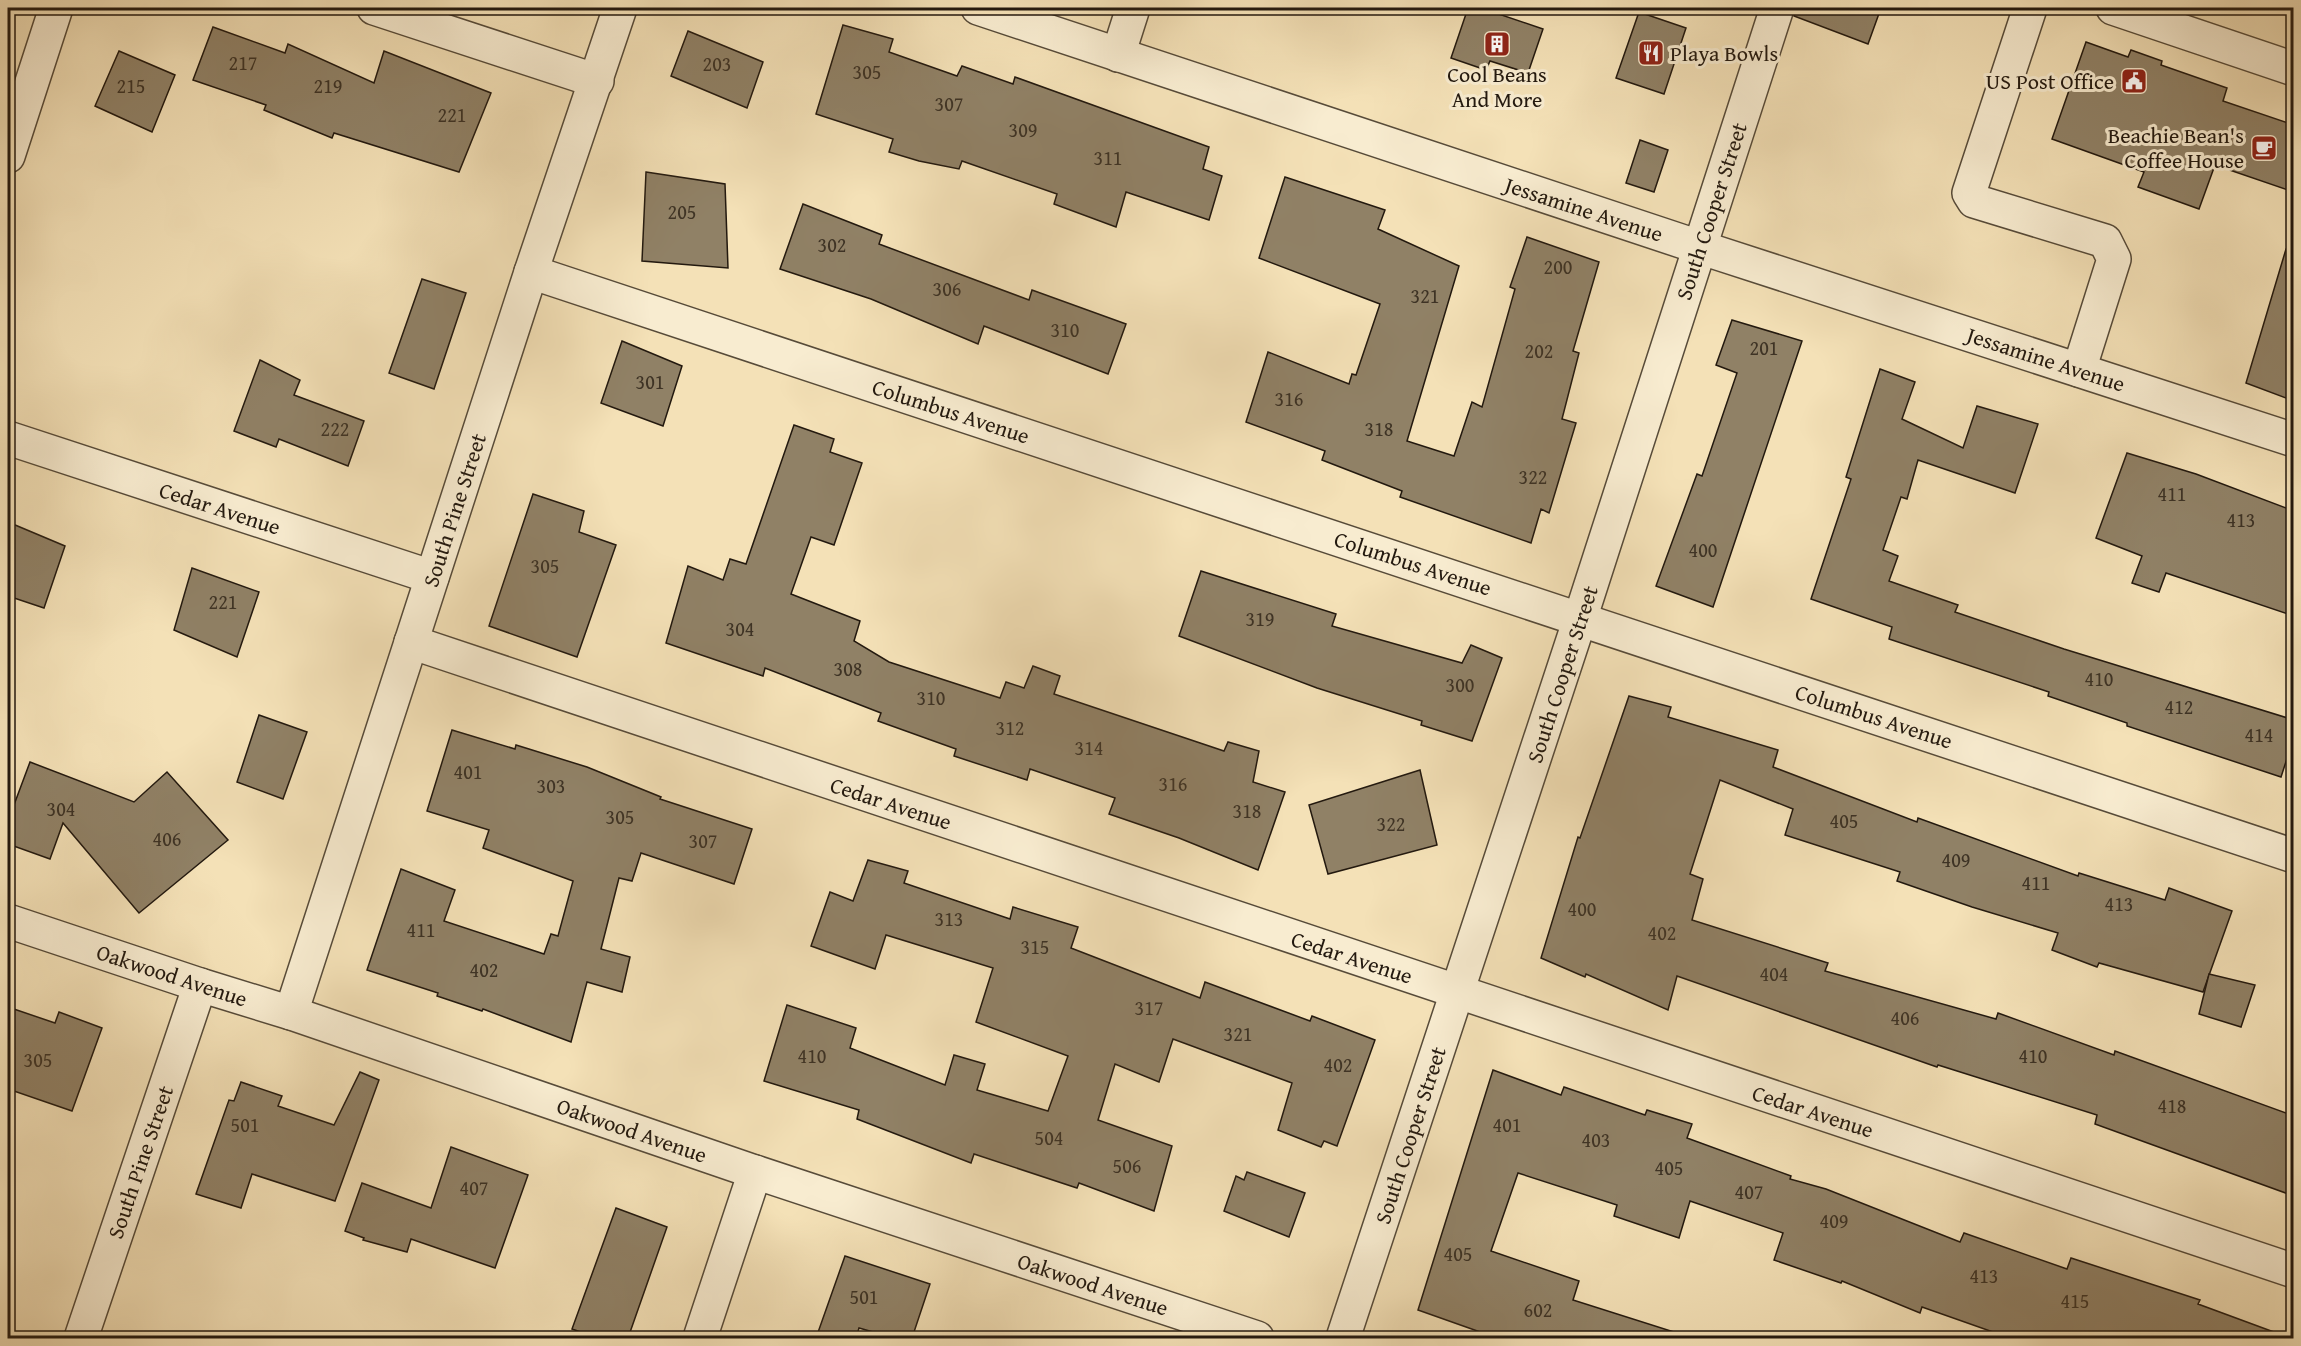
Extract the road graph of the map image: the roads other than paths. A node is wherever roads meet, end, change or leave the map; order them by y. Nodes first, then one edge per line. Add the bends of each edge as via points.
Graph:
1 (56, 8) edge
2 (375, 8) edge
3 (620, 8) edge
4 (978, 8) edge
5 (1133, 8) edge
6 (1777, 8) edge
7 (2030, 8) edge
8 (2113, 8) edge
9 (1118, 55) junction
10 (2294, 69) edge
11 (597, 81) junction
12 (8, 156) edge
13 (1699, 247) junction
14 (531, 272) junction
15 (2079, 370) junction
16 (8, 438) edge
17 (2294, 440) edge
18 (432, 577) junction
19 (1580, 618) junction
20 (411, 642) junction
21 (2294, 856) edge
22 (8, 921) edge
23 (200, 985) junction
24 (1457, 992) junction
25 (291, 1013) junction
26 (755, 1172) junction
27 (2294, 1270) edge
28 (81, 1338) edge
29 (700, 1338) edge
30 (1257, 1338) edge
31 (1343, 1338) edge

1 - 12 street
2 - 11 street
3 - 11 street, South Pine Street
4 - 9 street, Jessamine Avenue
5 - 9 street
6 - 13 street, South Cooper Street
7 - 15 street via 1969,193 1974,201 2105,241 2114,259
8 - 10 street
9 - 13 street, Jessamine Avenue
11 - 14 street, South Pine Street
13 - 15 street, Jessamine Avenue
13 - 19 street, South Cooper Street
14 - 18 street, South Pine Street
14 - 19 street, Columbus Avenue
15 - 17 street, Jessamine Avenue
16 - 18 street, Cedar Avenue
18 - 20 street, South Pine Street
19 - 21 street, Columbus Avenue
19 - 24 street, South Cooper Street
20 - 24 street, Cedar Avenue
20 - 25 street, South Pine Street
22 - 23 street, Oakwood Avenue
23 - 25 street, Oakwood Avenue
23 - 28 street, South Pine Street
24 - 27 street, Cedar Avenue
24 - 31 street, South Cooper Street
25 - 26 street, Oakwood Avenue
26 - 29 street
26 - 30 street, Oakwood Avenue

